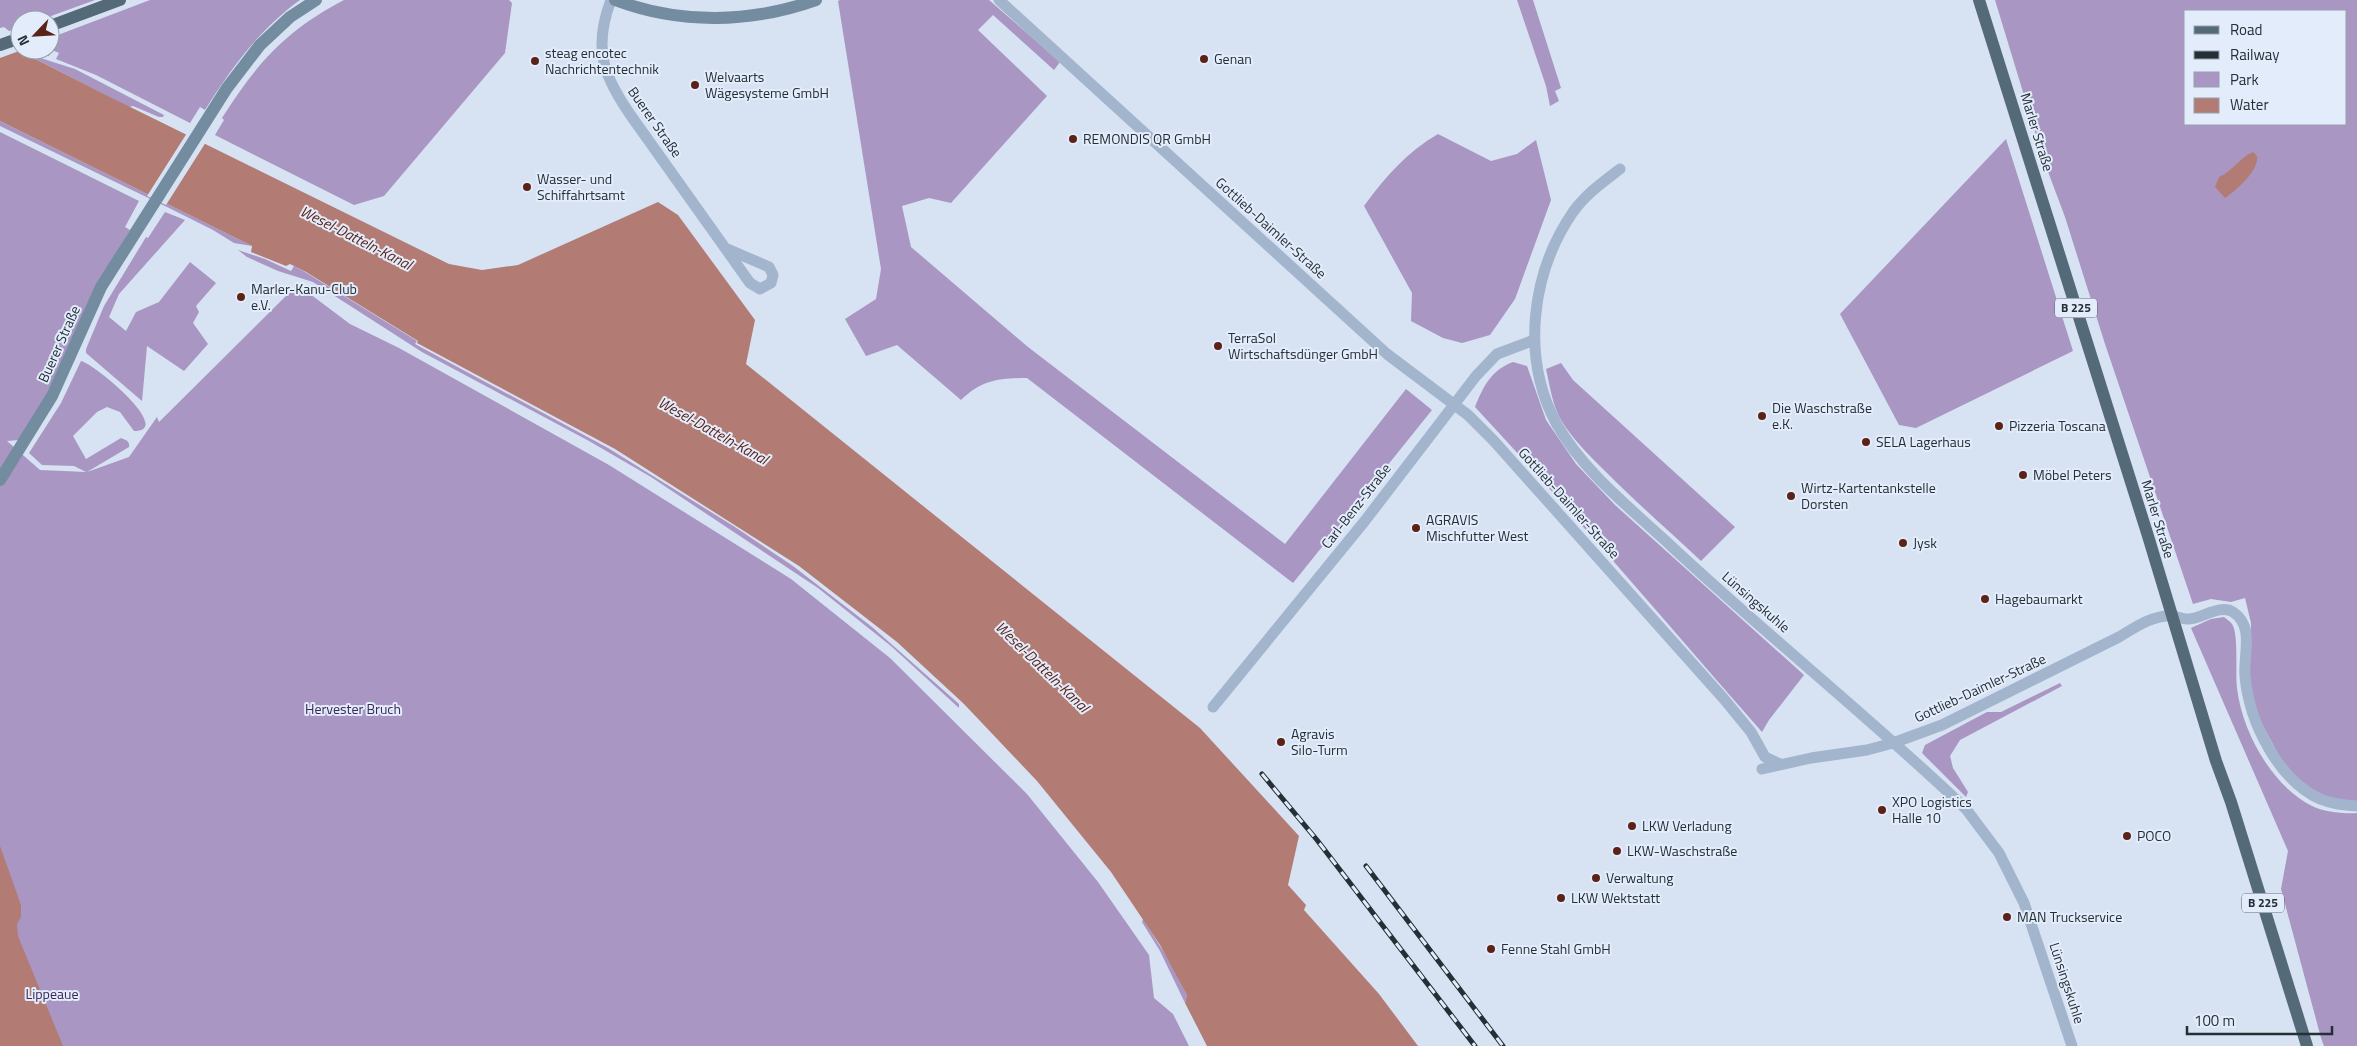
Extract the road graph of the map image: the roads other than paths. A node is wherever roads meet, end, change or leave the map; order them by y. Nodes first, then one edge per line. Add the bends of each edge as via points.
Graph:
1 (120, 0) edge
2 (316, 0) edge
3 (610, 0) edge
4 (615, 0) edge
5 (816, 0) edge
6 (999, 0) edge
7 (1979, 0) edge
8 (60, 22) edge
9 (1620, 170) dead end
10 (725, 248) dead end
11 (1534, 340) junction
12 (1454, 404) junction
13 (0, 480) edge
14 (2171, 616) junction
15 (1213, 707) dead end
16 (1893, 743) junction
17 (1780, 764) junction
18 (1762, 768) dead end
19 (2357, 806) edge
20 (2072, 1046) edge
21 (2307, 1046) edge

1 - 8 main road
2 - 13 street, Buerer Straße via 290,17 242,66 101,287 48,403
3 - 10 street, Buerer Straße via 603,22 602,57 611,84
4 - 5 street via 670,16 701,18 764,14
6 - 12 street, Gottlieb-Daimler-Straße via 1387,354
7 - 14 main road, Marler Straße / B 225
9 - 11 street, Lünsingskuhle via 1585,198 1558,239 1539,291
11 - 12 street, Carl-Benz-Straße via 1498,354
11 - 16 street, Lünsingskuhle via 1539,378 1549,408 1564,437 1593,472 1703,576
12 - 15 street, Carl-Benz-Straße via 1364,522
12 - 17 street, Gottlieb-Daimler-Straße via 1494,441 1724,699 1751,732 1765,757
14 - 16 street, Gottlieb-Daimler-Straße via 2144,622 1942,725
14 - 19 street, Gottlieb-Daimler-Straße via 2188,620 2223,610 2232,611 2242,621 2247,633 2245,675 2248,695 2276,760 2304,790 2337,804
14 - 21 main road, Marler Straße / B 225
16 - 17 street, Gottlieb-Daimler-Straße
16 - 20 street, Lünsingskuhle via 1966,808 1999,853 2032,923
17 - 18 street

